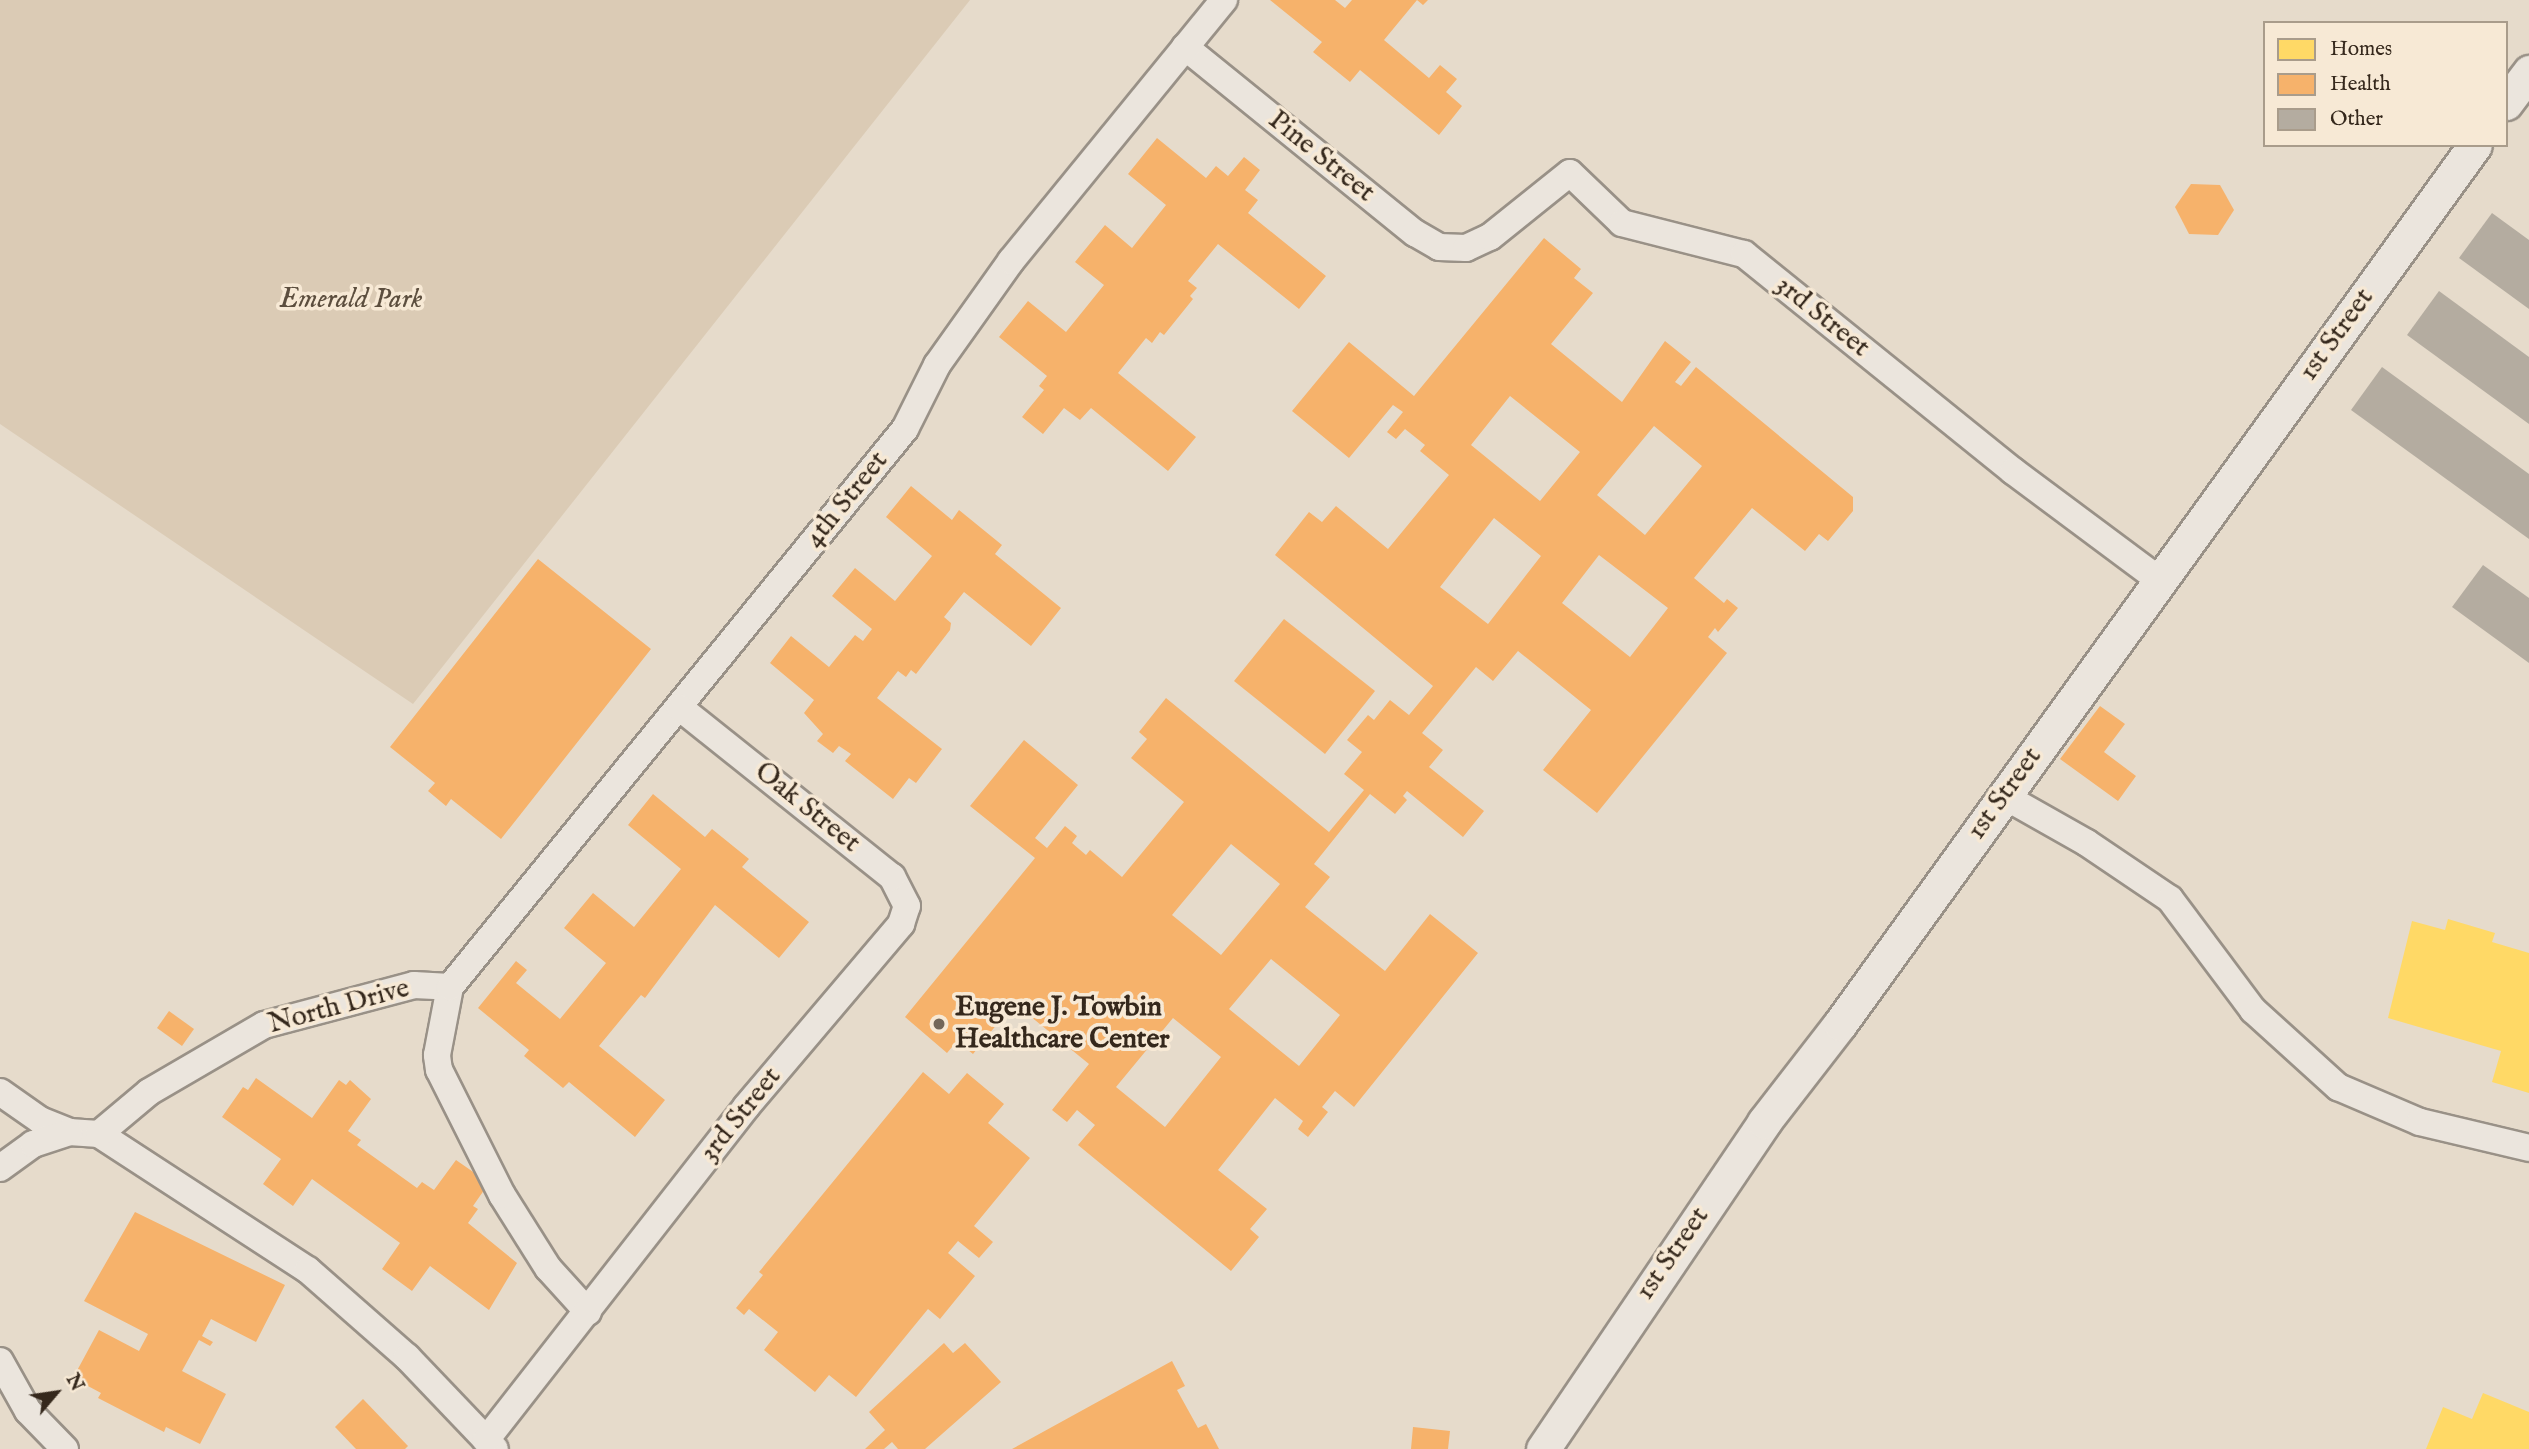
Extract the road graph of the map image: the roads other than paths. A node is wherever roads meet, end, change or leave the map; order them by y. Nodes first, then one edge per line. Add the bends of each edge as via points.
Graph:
1 (1224, 0) edge
2 (1185, 47) junction
3 (2529, 72) edge
4 (2508, 100) edge
5 (2474, 147) edge
6 (1466, 247) joint
7 (2159, 580) junction
8 (680, 708) junction
9 (2004, 796) junction
10 (901, 924) joint
11 (450, 987) junction
12 (0, 1092) edge
13 (69, 1132) junction
14 (99, 1134) junction
15 (2529, 1148) edge
16 (0, 1168) edge
17 (588, 1312) junction
18 (0, 1362) edge
19 (491, 1444) edge
20 (65, 1449) edge
21 (1543, 1449) edge

1 - 2 street, 4th Street
2 - 6 street, Pine Street via 1415,233 1439,247
2 - 8 street, 4th Street via 1011,261 937,365 905,429
3 - 4 street
5 - 7 street, 1st Street
6 - 7 street, 3rd Street via 1490,237 1570,173 1622,223 1744,254 2013,471
7 - 9 street, 1st Street
8 - 10 street, Oak Street via 892,877 905,898
8 - 11 street, 4th Street
9 - 15 street via 2169,899 2253,1010 2338,1087 2420,1122
9 - 21 street, 1st Street via 1764,1122
10 - 17 street, 3rd Street via 746,1107
11 - 14 street, North Drive via 414,985 264,1025 149,1092
11 - 17 street, North Drive via 437,1055 448,1091 502,1195 548,1268
12 - 13 street via 40,1120
13 - 14 street
13 - 16 street via 33,1144
14 - 19 street via 253,1230 325,1282 407,1357
17 - 19 street, 3rd Street
18 - 20 street via 28,1411

